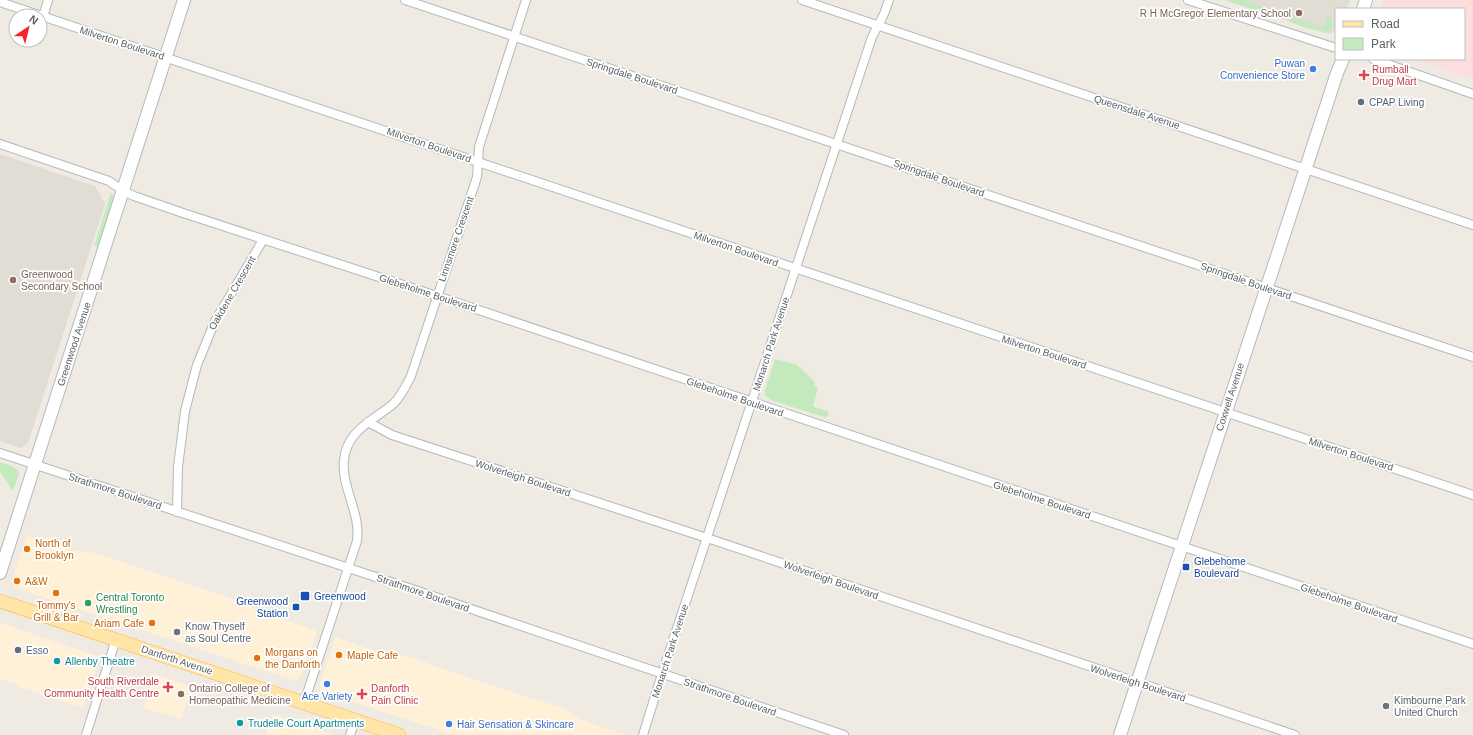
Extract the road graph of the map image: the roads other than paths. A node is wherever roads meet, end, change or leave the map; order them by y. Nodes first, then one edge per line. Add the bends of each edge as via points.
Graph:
1 (184, 0) edge
2 (405, 0) edge
3 (526, 0) edge
4 (802, 0) edge
5 (889, 0) edge
6 (1188, 0) edge
7 (0, 2) edge
8 (17, 8) edge
9 (48, 19) edge
10 (879, 26) junction
11 (514, 36) junction
12 (1335, 48) edge
13 (166, 57) junction
14 (1343, 60) edge
15 (1376, 60) edge
16 (1473, 94) edge
17 (0, 144) edge
18 (836, 144) junction
19 (478, 162) junction
20 (1306, 169) junction
21 (123, 191) junction
22 (1473, 225) edge
23 (263, 240) junction
24 (796, 269) junction
25 (1266, 288) junction
26 (437, 296) junction
27 (1473, 357) edge
28 (752, 403) junction
29 (1225, 412) junction
30 (368, 422) junction
31 (0, 453) edge
32 (35, 465) junction
33 (1473, 495) edge
34 (178, 512) junction
35 (707, 538) junction
36 (1181, 546) junction
37 (348, 568) junction
38 (0, 573) edge
39 (0, 601) edge
40 (116, 640) junction
41 (1473, 644) edge
42 (662, 674) junction
43 (1137, 682) junction
44 (304, 702) junction
45 (355, 720) junction
46 (86, 735) edge
47 (350, 735) edge
48 (399, 735) edge
49 (643, 735) edge
50 (844, 735) edge
51 (1120, 735) edge
52 (1296, 735) edge

1 - 13 main road, Greenwood Avenue
2 - 11 street, Springdale Boulevard
3 - 11 street, Linnsmore Crescent
4 - 10 street, Queensdale Avenue
5 - 10 street, Monarch Park Avenue
6 - 12 street
7 - 8 street, Milverton Boulevard
9 - 13 street, Milverton Boulevard
10 - 18 street, Monarch Park Avenue via 872,37
10 - 20 street, Queensdale Avenue
11 - 18 street, Springdale Boulevard
11 - 19 street, Linnsmore Crescent via 479,147
13 - 19 street, Milverton Boulevard
13 - 21 main road, Greenwood Avenue
14 - 20 main road, Coxwell Avenue
15 - 16 street
17 - 21 street, Glebeholme Boulevard via 109,181
18 - 24 street, Monarch Park Avenue
18 - 25 street, Springdale Boulevard
19 - 24 street, Milverton Boulevard
19 - 26 street, Linnsmore Crescent via 477,177
20 - 22 street, Queensdale Avenue
20 - 25 main road, Coxwell Avenue
21 - 23 street, Glebeholme Boulevard
21 - 32 main road, Greenwood Avenue
23 - 26 street, Glebeholme Boulevard
23 - 34 street, Oakdene Crescent via 215,321 197,365 185,411 178,467
24 - 28 street, Monarch Park Avenue
24 - 29 street, Milverton Boulevard
25 - 27 street, Springdale Boulevard
25 - 29 main road, Coxwell Avenue
26 - 28 street, Glebeholme Boulevard
26 - 30 street, Linnsmore Crescent via 419,354 403,392 394,404
28 - 35 street, Monarch Park Avenue
28 - 36 street, Glebeholme Boulevard
29 - 33 street, Milverton Boulevard
29 - 36 main road, Coxwell Avenue
30 - 35 street, Wolverleigh Boulevard via 392,435
30 - 37 street, Linnsmore Crescent via 359,428 352,438 344,460 346,486 358,531
31 - 32 street, Strathmore Boulevard
32 - 34 street, Strathmore Boulevard
32 - 38 main road, Greenwood Avenue
34 - 37 street, Strathmore Boulevard
35 - 42 street, Monarch Park Avenue
35 - 43 street, Wolverleigh Boulevard
36 - 41 street, Glebeholme Boulevard
36 - 43 main road, Coxwell Avenue
37 - 42 street, Strathmore Boulevard
37 - 44 street, Linnsmore Crescent
39 - 40 main road, Danforth Avenue
40 - 44 main road, Danforth Avenue
40 - 46 street
42 - 49 street, Monarch Park Avenue
42 - 50 street, Strathmore Boulevard
43 - 51 main road, Coxwell Avenue
43 - 52 street, Wolverleigh Boulevard
44 - 45 main road, Danforth Avenue
45 - 47 street
45 - 48 main road, Danforth Avenue

